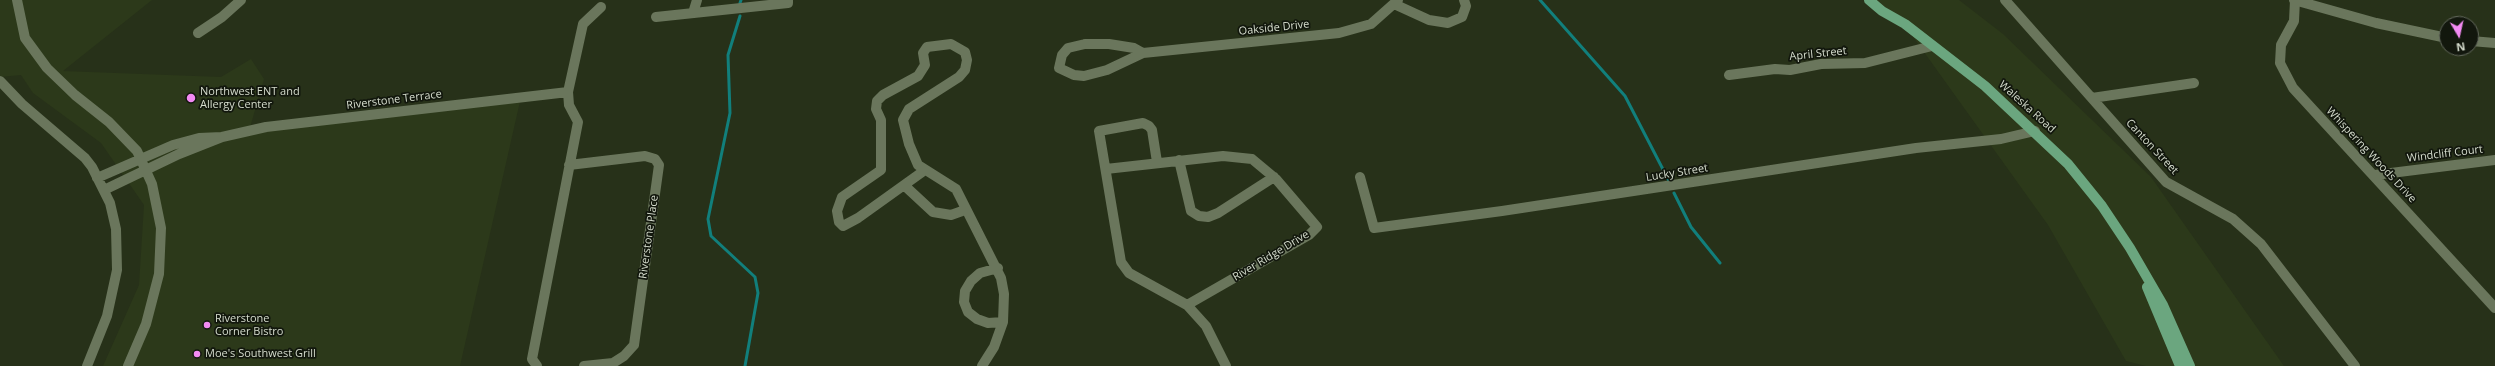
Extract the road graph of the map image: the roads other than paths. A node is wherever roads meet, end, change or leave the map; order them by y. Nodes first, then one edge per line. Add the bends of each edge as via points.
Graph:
1 (17, 0) edge
2 (241, 0) edge
3 (697, 0) edge
4 (1464, 0) edge
5 (1869, 0) edge
6 (2005, 0) edge
7 (2295, 0) edge
8 (788, 1) edge
9 (1396, 2) edge
10 (601, 7) dead end
11 (693, 13) junction
12 (656, 17) dead end
13 (198, 33) dead end
14 (2439, 36) edge
15 (2479, 42) edge
16 (2495, 43) edge
17 (1932, 46) junction
18 (1143, 52) junction
19 (1729, 75) dead end
20 (0, 81) edge
21 (2194, 84) dead end
22 (568, 92) junction
23 (2092, 98) junction
24 (2035, 131) junction
25 (222, 137) junction
26 (140, 158) junction
27 (1179, 160) junction
28 (2495, 160) edge
29 (1157, 162) junction
30 (570, 164) junction
31 (1106, 169) junction
32 (145, 170) junction
33 (925, 170) junction
34 (2374, 175) junction
35 (1274, 177) junction
36 (1360, 177) dead end
37 (98, 178) junction
38 (905, 186) junction
39 (104, 190) junction
40 (965, 210) junction
41 (2138, 262) junction
42 (998, 268) junction
43 (1187, 305) junction
44 (2495, 308) edge
45 (1003, 322) junction
46 (87, 366) edge
47 (128, 366) edge
48 (537, 366) edge
49 (584, 366) edge
50 (982, 366) edge
51 (1226, 366) edge
52 (2180, 366) edge
53 (2190, 366) edge
54 (2355, 366) edge

1 - 26 street via 25,38 47,68 108,122 137,151
2 - 13 street
3 - 11 street
4 - 9 street via 1466,6 1462,17 1448,23 1429,20
5 - 17 main road, Waleska Road
6 - 23 street, Canton Street
7 - 14 street via 2376,23
7 - 34 street, Whispering Woods Drive via 2294,21 2281,45 2280,63 2293,88
8 - 11 street
9 - 18 street, Oakside Drive via 1371,24 1339,33
10 - 22 street via 583,24
11 - 12 street
15 - 16 street
17 - 19 street, April Street via 1865,63 1821,64 1790,70 1775,69
17 - 24 main road, Waleska Road via 1985,86
18 - 18 street, Oakside Drive via 1109,44 1085,44 1068,48 1062,55 1059,68 1074,75 1084,76 1107,70
20 - 37 street via 22,104 77,149
21 - 23 street
22 - 25 street, Riverstone Terrace via 266,127
22 - 30 street via 569,105 578,122
23 - 54 street, Canton Street via 2166,182 2233,219 2261,244
24 - 36 street, Lucky Street via 2001,139 1916,148 1374,228
24 - 41 main road, Waleska Road via 2068,164 2102,206
25 - 26 street, Riverstone Terrace via 199,138
25 - 32 street, Riverstone Terrace
26 - 32 street
26 - 37 street, Riverstone Terrace
27 - 29 street, River Ridge Drive
27 - 35 street, River Ridge Drive via 1223,156 1252,159
27 - 35 street via 1191,211 1199,216 1208,217 1218,213
28 - 34 street, Windcliff Court
29 - 31 street, River Ridge Drive
29 - 31 street via 1152,130 1143,123 1099,131
30 - 48 street via 532,359
30 - 49 street, Riverstone Place via 645,156 655,159 659,165 634,345 613,363
31 - 43 street via 1120,262 1124,268
32 - 39 street, Riverstone Terrace
32 - 47 street via 158,206 161,251 154,299
33 - 38 street
33 - 38 street via 918,165 903,120 909,109 959,77 964,70 967,60 965,52 951,44 927,47 923,53 925,65 918,76 877,101 876,109 881,120 881,170 842,197 837,211 839,222 843,226
33 - 40 street via 956,189
34 - 44 street, Whispering Woods Drive
35 - 43 street, River Ridge Drive via 1318,227
37 - 39 street
38 - 40 street via 933,212 950,215
39 - 46 street via 116,229 116,270 107,316
40 - 42 street
41 - 52 main road, Waleska Road
41 - 53 main road, Waleska Road via 2163,305
42 - 45 street via 1004,294
42 - 45 street via 980,273 970,281 965,291 964,302 968,312 977,319 988,323
43 - 51 street via 1206,326
45 - 50 street via 994,347

